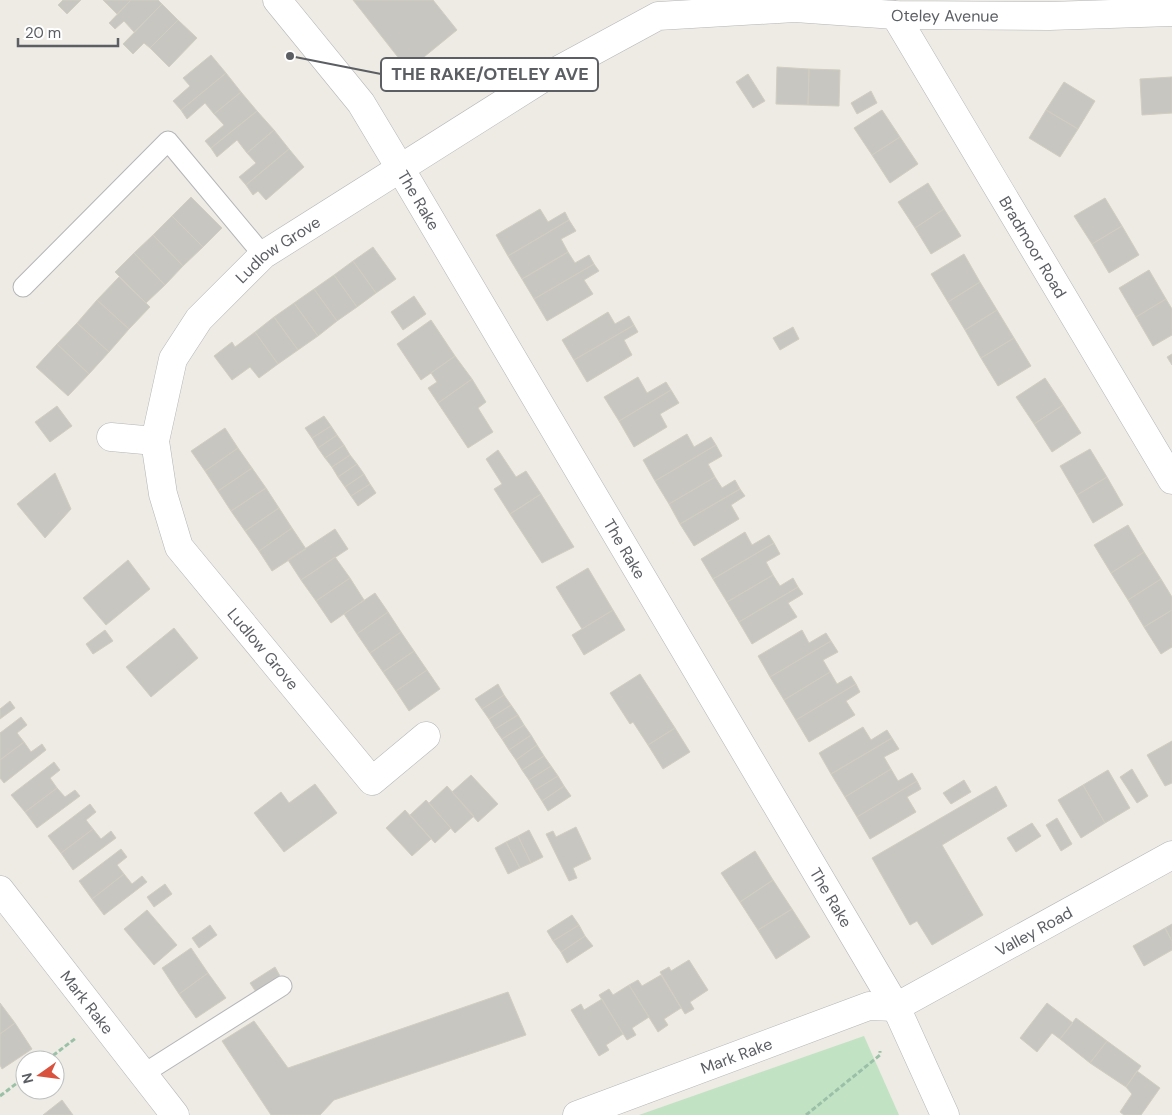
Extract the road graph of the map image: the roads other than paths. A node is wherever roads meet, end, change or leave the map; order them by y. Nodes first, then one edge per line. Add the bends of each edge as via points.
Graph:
1 (277, 0) edge
2 (1075, 0) edge
3 (796, 4) edge
4 (1172, 12) edge
5 (895, 15) junction
6 (1049, 16) junction
7 (400, 168) junction
8 (263, 255) junction
9 (23, 287) dead end
10 (112, 437) dead end
11 (155, 441) junction
12 (1172, 480) edge
13 (426, 736) dead end
14 (1172, 855) edge
15 (0, 890) edge
16 (282, 986) dead end
17 (896, 1007) junction
18 (143, 1074) junction
19 (175, 1115) edge
20 (577, 1115) edge
21 (945, 1115) edge

1 - 7 street, The Rake via 361,104
2 - 6 street
3 - 5 street, Oteley Avenue
3 - 7 street, Oteley Avenue via 658,16 540,80
4 - 6 street, Oteley Avenue
5 - 6 street, Oteley Avenue
5 - 12 street, Bradmoor Road
7 - 8 street, Ludlow Grove
7 - 17 street, The Rake
8 - 9 lane via 168,141
8 - 11 street, Ludlow Grove via 199,319 173,358
10 - 11 street
11 - 13 street, Ludlow Grove via 162,494 179,547 372,781
14 - 17 street, Valley Road
15 - 18 street, Mark Rake
16 - 18 lane
17 - 20 street, Mark Rake via 869,1006
17 - 21 street, The Rake
18 - 19 street, Mark Rake

